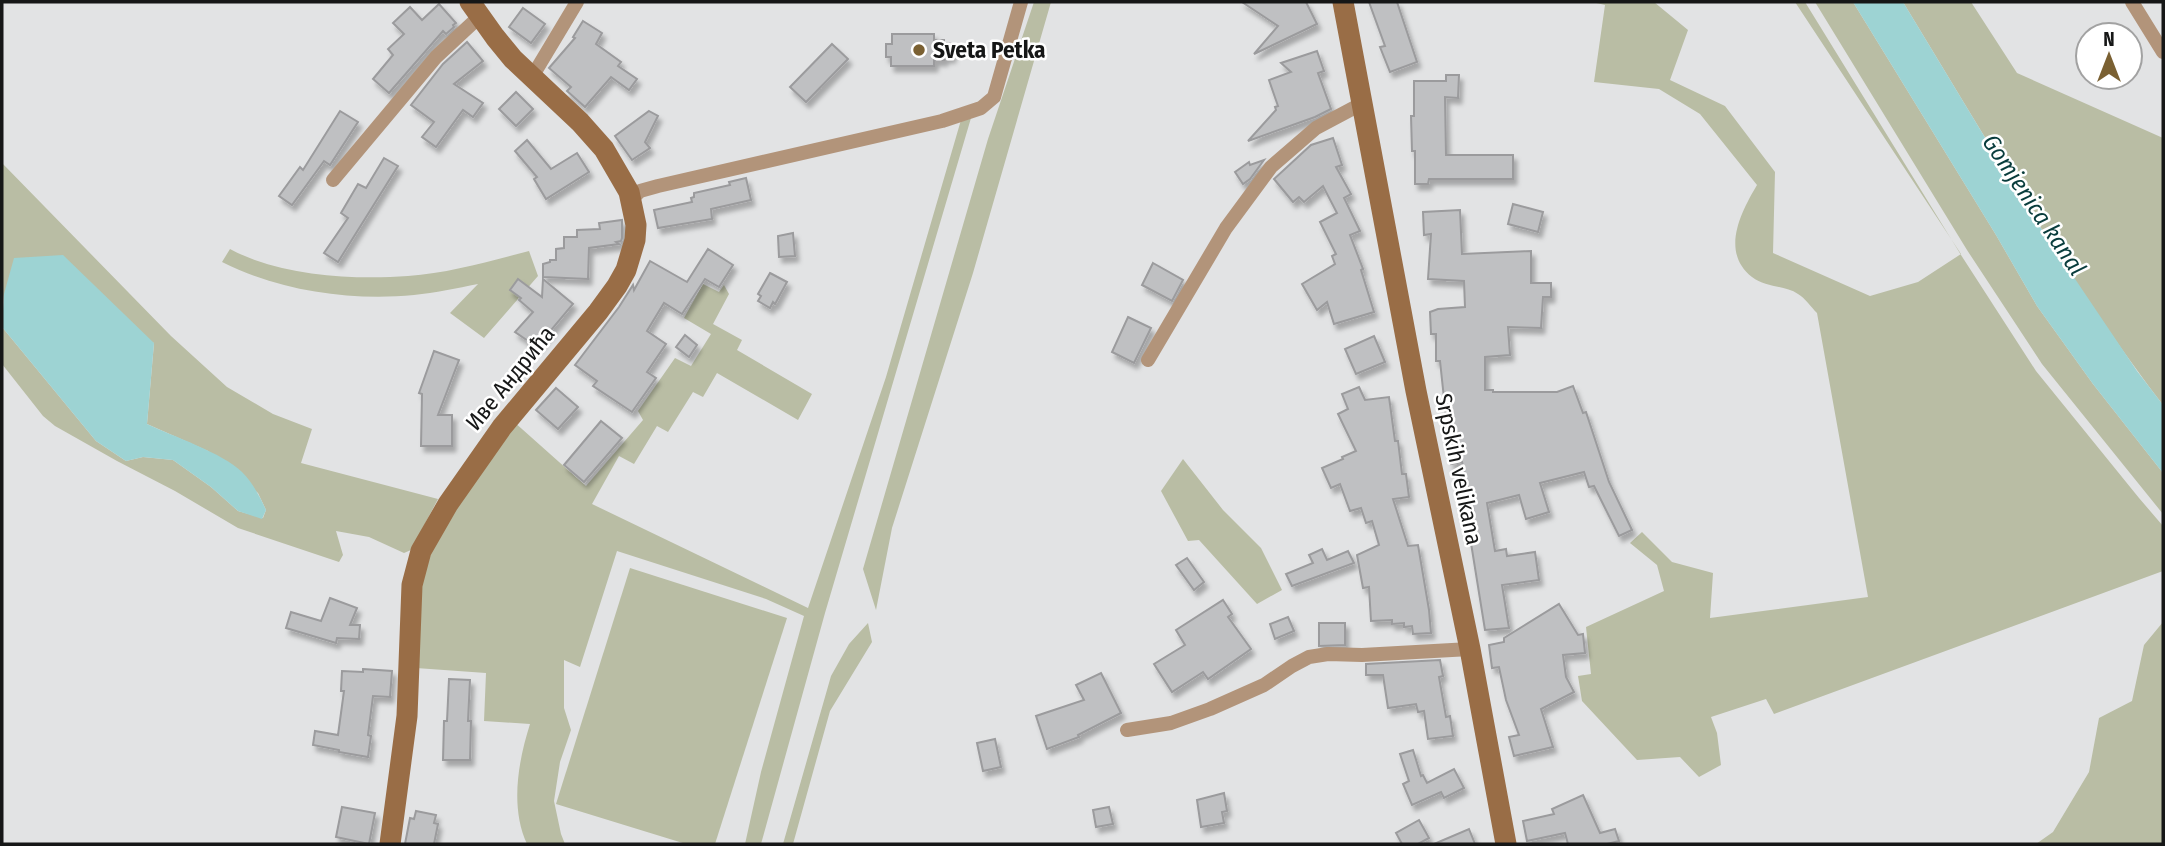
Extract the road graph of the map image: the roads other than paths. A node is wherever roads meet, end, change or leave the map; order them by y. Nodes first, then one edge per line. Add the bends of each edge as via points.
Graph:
1 (576, 2) edge
2 (1021, 2) edge
3 (1343, 2) edge
4 (2132, 2) edge
5 (475, 9) edge
6 (2163, 52) edge
7 (532, 77) junction
8 (1363, 103) junction
9 (333, 180) dead end
10 (631, 200) junction
11 (1148, 360) dead end
12 (1470, 649) junction
13 (1126, 730) dead end
14 (390, 844) edge
15 (1506, 844) edge

1 - 7 street
2 - 10 street via 994,97 981,108 658,186 640,191
3 - 8 street, Srpskih velikana
4 - 6 street
5 - 7 street, Иве Андрића
5 - 9 street
7 - 10 street, Иве Андрића via 604,149
8 - 11 street via 1316,128 1271,167 1226,228
8 - 12 street, Srpskih velikana
10 - 14 street, Иве Андрића via 635,240 617,286 502,427 421,551 412,585 407,716
12 - 13 street via 1310,657 1264,685 1210,709 1171,723
12 - 15 street, Srpskih velikana

